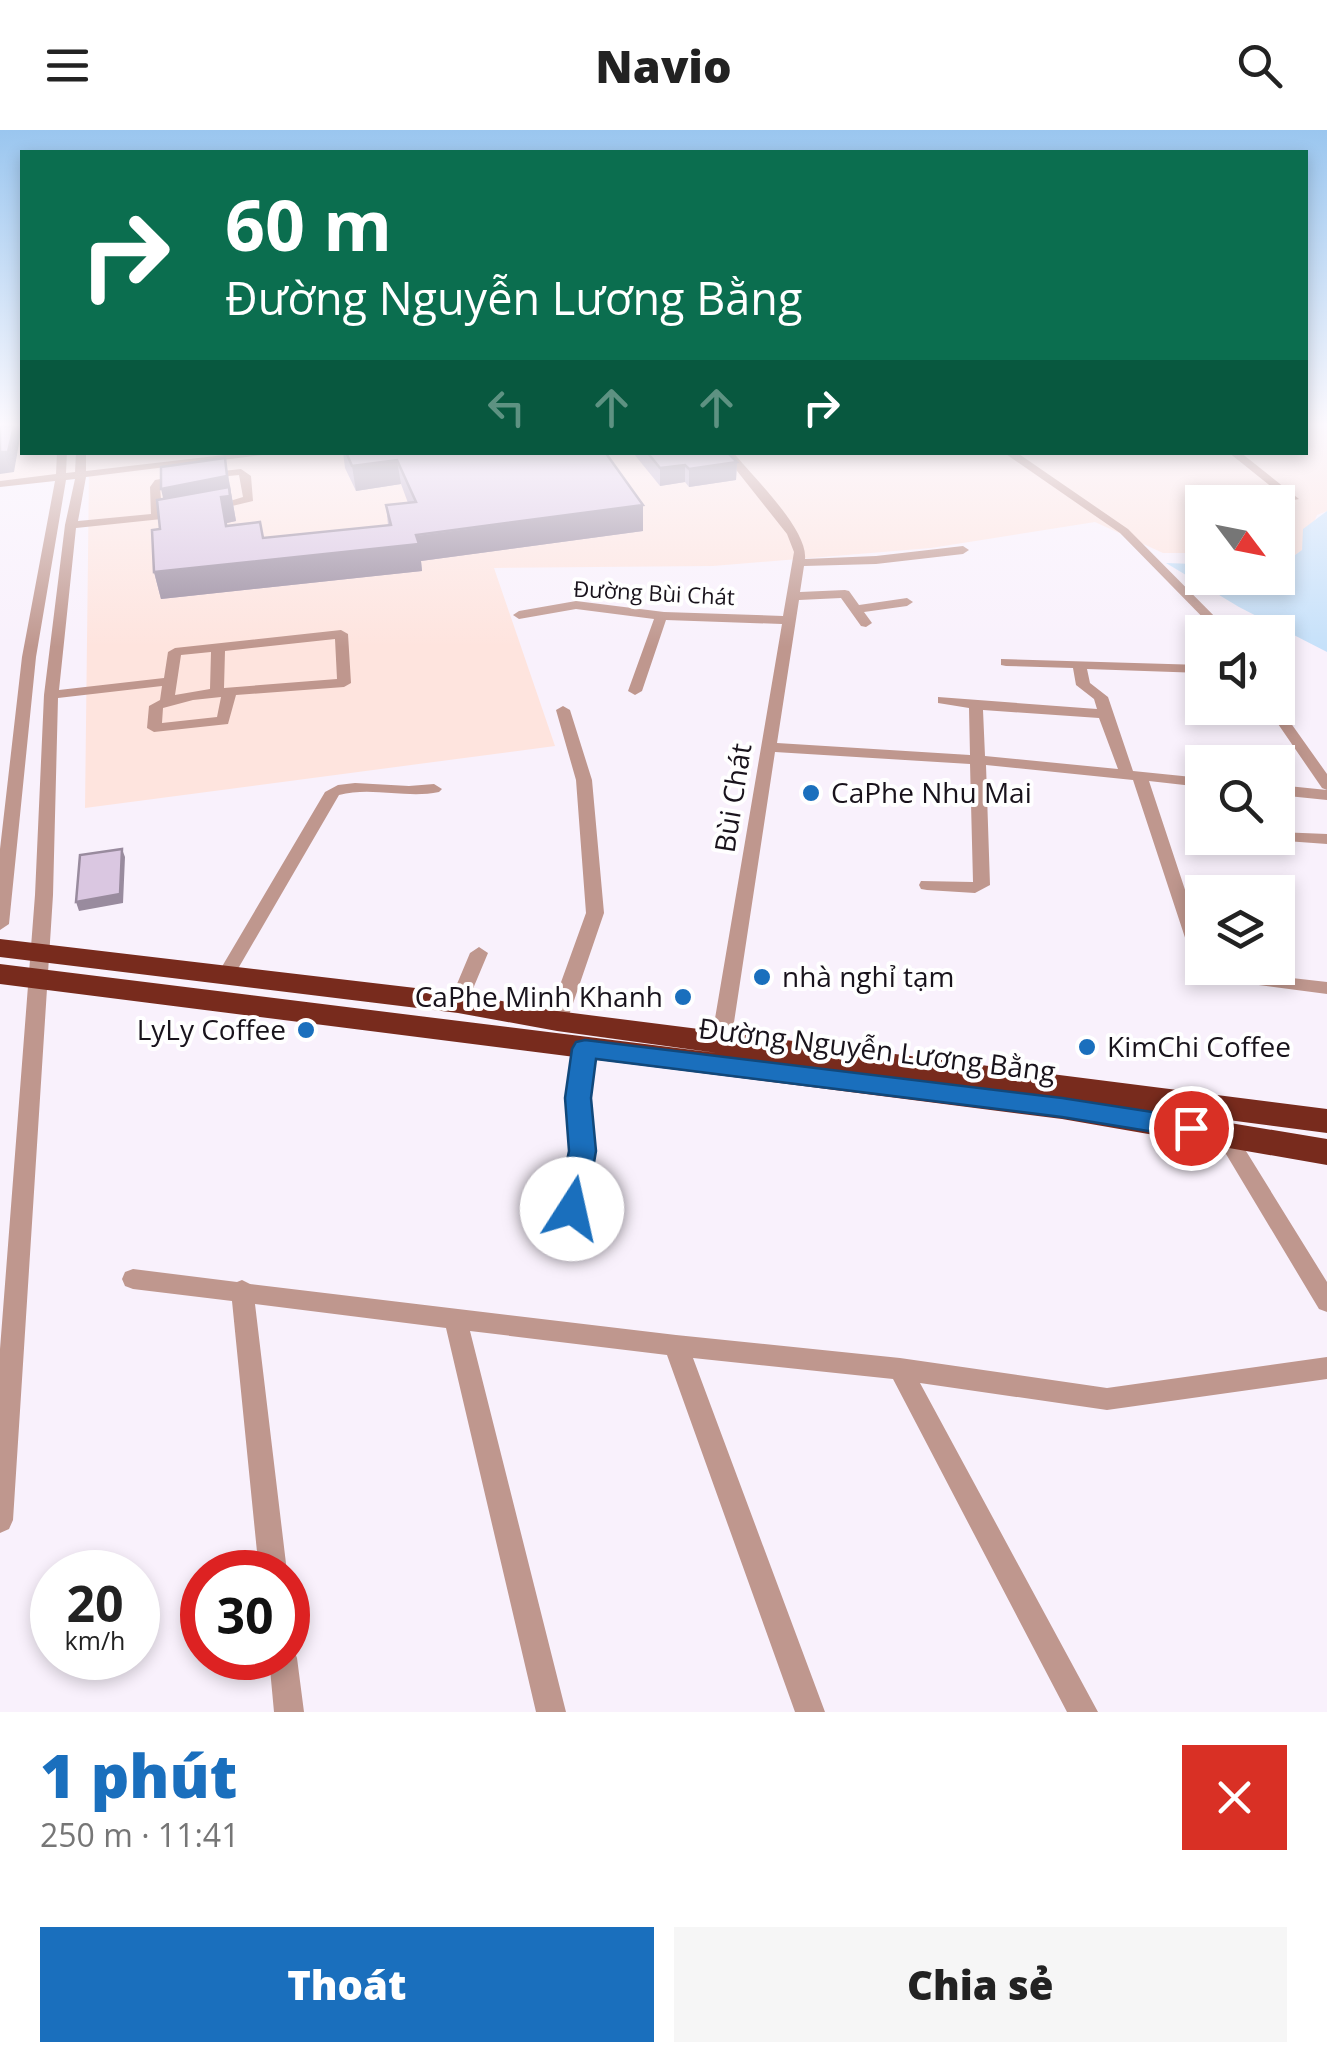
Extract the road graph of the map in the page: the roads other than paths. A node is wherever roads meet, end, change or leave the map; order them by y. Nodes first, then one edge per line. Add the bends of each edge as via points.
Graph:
1 (57, 500) edge
2 (76, 500) edge
3 (155, 500) edge
4 (249, 500) edge
5 (766, 500) edge
6 (1078, 500) edge
7 (156, 516) junction
8 (71, 525) junction
9 (963, 550) dead end
10 (800, 562) junction
11 (792, 596) junction
12 (908, 602) dead end
13 (856, 609) junction
14 (519, 615) dead end
15 (1207, 615) edge
16 (661, 616) junction
17 (787, 620) junction
18 (866, 623) dead end
19 (218, 648) junction
20 (56, 654) junction
21 (29, 657) junction
22 (1006, 662) dead end
23 (1079, 665) junction
24 (1185, 668) edge
25 (170, 681) junction
26 (635, 691) dead end
27 (223, 694) junction
28 (51, 695) junction
29 (168, 700) junction
30 (943, 700) dead end
31 (976, 704) junction
32 (564, 710) dead end
33 (1106, 714) junction
34 (1286, 725) edge
35 (770, 747) junction
36 (978, 760) junction
37 (1133, 775) junction
38 (1185, 780) edge
39 (1327, 786) edge
40 (434, 788) dead end
41 (1295, 792) edge
42 (1327, 795) edge
43 (1295, 837) edge
44 (1327, 839) edge
45 (927, 885) dead end
46 (0, 924) edge
47 (0, 948) edge
48 (480, 953) dead end
49 (38, 966) junction
50 (0, 974) edge
51 (226, 975) junction
52 (1327, 988) edge
53 (458, 1004) junction
54 (557, 1021) junction
55 (721, 1042) junction
56 (585, 1049) junction
57 (1218, 1120) junction
58 (1327, 1121) edge
59 (1327, 1152) edge
60 (572, 1209) dead end
61 (133, 1279) dead end
62 (242, 1290) junction
63 (1327, 1302) edge
64 (455, 1317) junction
65 (676, 1346) junction
66 (1327, 1368) edge
67 (900, 1369) junction
68 (0, 1520) edge
69 (271, 1550) edge
70 (285, 1680) edge
71 (289, 1712) edge
72 (551, 1712) edge
73 (810, 1712) edge
74 (1083, 1712) edge

1 - 21 street
2 - 8 street
3 - 7 street
4 - 7 street
5 - 10 street via 793,533
6 - 15 street via 1124,531
7 - 8 street
8 - 20 street
9 - 10 street
10 - 11 street, Bùi Chát
11 - 13 street via 844,593
11 - 17 street, Bùi Chát
12 - 13 street
13 - 18 street
14 - 16 street, Đường Bùi Chát via 576,606
16 - 17 street, Đường Bùi Chát
16 - 26 street
17 - 35 street, Bùi Chát
19 - 25 street via 174,652
19 - 27 street
19 - 27 street via 341,634 344,683
20 - 21 street
20 - 28 street
21 - 46 street
22 - 23 street
23 - 24 street
23 - 33 street via 1083,686 1101,696
25 - 28 street
25 - 29 street
27 - 29 street
27 - 29 street via 223,721 154,728 156,706
28 - 49 street
30 - 31 street
31 - 33 street
31 - 36 street
32 - 54 street via 584,780 594,913
33 - 37 street
34 - 39 street
35 - 36 street
35 - 55 street, Bùi Chát
36 - 37 street
36 - 45 street via 982,885
37 - 38 street
37 - 52 street via 1204,973
40 - 51 street via 333,792
41 - 42 street
43 - 44 street
47 - 49 highway, Đường Nguyễn Lương Bằng
48 - 53 street
49 - 50 highway, Đường Nguyễn Lương Bằng
49 - 51 highway, Đường Nguyễn Lương Bằng
49 - 56 highway, Đường Nguyễn Lương Bằng
49 - 68 street
51 - 53 highway, Đường Nguyễn Lương Bằng
53 - 54 highway, Đường Nguyễn Lương Bằng
54 - 55 highway, Đường Nguyễn Lương Bằng
55 - 57 highway, Đường Nguyễn Lương Bằng
56 - 57 highway, Đường Nguyễn Lương Bằng via 1062,1108
56 - 60 street via 578,1098 582,1151
57 - 58 highway, Đường Nguyễn Lương Bằng
57 - 59 highway, Đường Nguyễn Lương Bằng
57 - 63 street
61 - 62 street
62 - 64 street
62 - 69 street
64 - 65 street
64 - 72 street
65 - 67 street
65 - 73 street
66 - 67 street via 1107,1399
67 - 74 street
70 - 71 street

